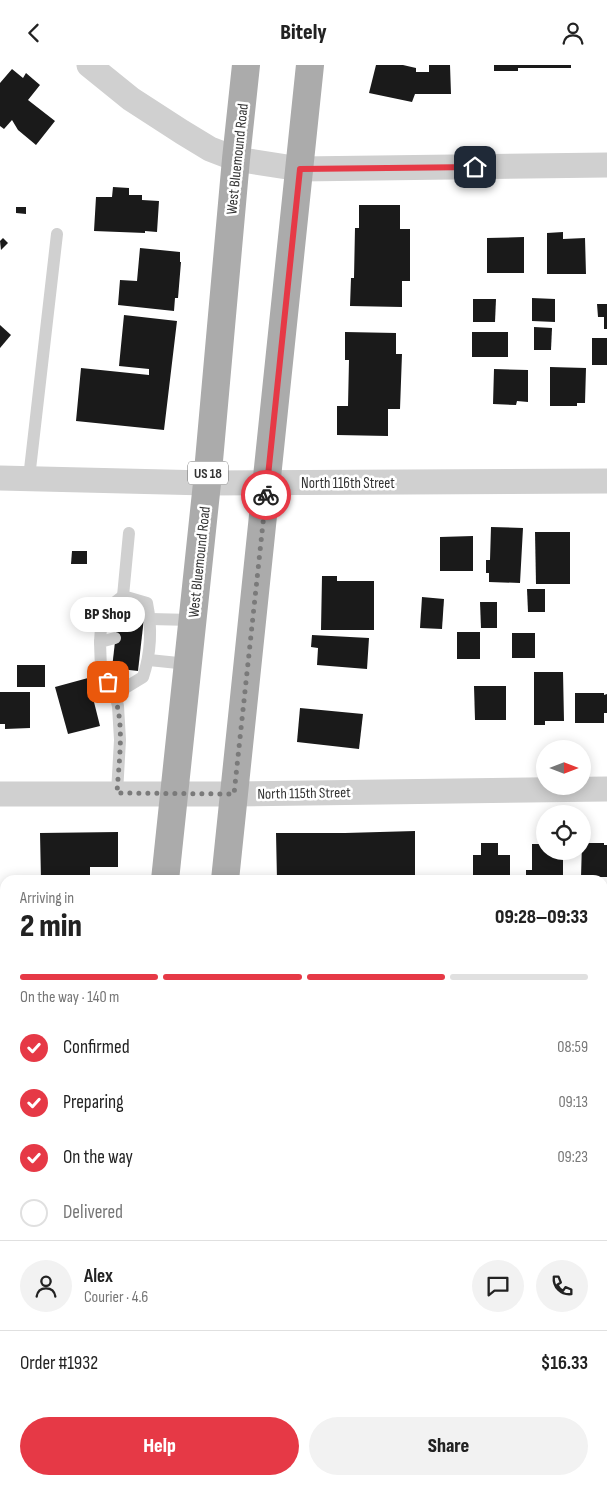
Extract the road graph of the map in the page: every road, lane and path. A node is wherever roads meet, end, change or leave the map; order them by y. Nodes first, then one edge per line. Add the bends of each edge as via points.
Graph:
1 (89, 65) edge
2 (246, 65) edge
3 (310, 65) edge
4 (236, 159) junction
5 (607, 165) edge
6 (300, 169) junction
7 (57, 234) dead end
8 (10, 475) edge
9 (607, 481) edge
10 (207, 483) junction
11 (267, 483) junction
12 (129, 533) dead end
13 (123, 596) junction
14 (192, 620) junction
15 (148, 627) junction
16 (115, 638) dead end
17 (100, 642) junction
18 (149, 660) junction
19 (188, 664) junction
20 (115, 694) junction
21 (607, 789) edge
22 (117, 793) junction
23 (174, 793) junction
24 (0, 794) edge
25 (234, 794) junction
26 (166, 875) edge
27 (226, 875) edge

1 - 4 street via 131,99 182,132 210,149
2 - 4 main road, West Bluemound Road / US 18
3 - 6 main road
4 - 6 street
4 - 10 main road, West Bluemound Road / US 18
5 - 6 street
6 - 11 main road
7 - 8 lane
8 - 10 street, North 116th Street
9 - 11 street, North 116th Street
10 - 11 street, North 116th Street
10 - 14 main road, West Bluemound Road / US 18
11 - 25 main road
12 - 13 lane
13 - 15 lane via 147,603
13 - 17 lane via 102,612
14 - 15 lane
14 - 19 main road, West Bluemound Road / US 18
15 - 18 lane
16 - 17 lane
17 - 20 lane via 101,670
18 - 19 lane
18 - 20 lane via 143,677
19 - 23 main road, West Bluemound Road / US 18
20 - 22 lane via 120,740
21 - 25 street, North 115th Street
22 - 23 street, North 115th Street
22 - 24 street, North 115th Street
23 - 25 street, North 115th Street
23 - 26 main road, West Bluemound Road / US 18
25 - 27 main road

